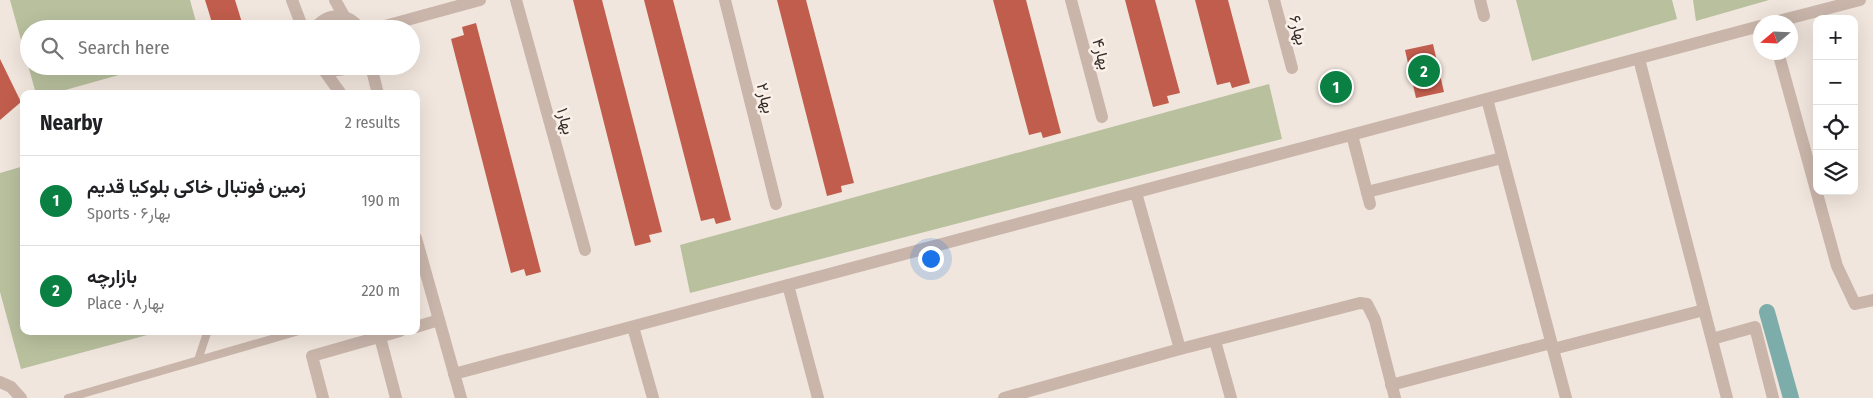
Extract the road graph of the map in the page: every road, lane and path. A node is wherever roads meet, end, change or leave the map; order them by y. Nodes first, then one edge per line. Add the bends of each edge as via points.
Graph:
1 (292, 0) edge
2 (335, 0) edge
3 (480, 0) edge
4 (516, 0) edge
5 (725, 0) edge
6 (1071, 0) edge
7 (1274, 0) edge
8 (1480, 0) edge
9 (1860, 0) edge
10 (344, 16) junction
11 (1484, 16) dead end
12 (1798, 16) edge
13 (300, 20) edge
14 (322, 20) edge
15 (351, 20) edge
16 (407, 20) edge
17 (1753, 28) edge
18 (1639, 59) junction
19 (1780, 60) edge
20 (1292, 68) dead end
21 (328, 75) edge
22 (373, 75) edge
23 (338, 90) edge
24 (377, 90) edge
25 (1487, 99) junction
26 (1102, 117) dead end
27 (1352, 135) junction
28 (1502, 158) junction
29 (1136, 192) junction
30 (776, 204) dead end
31 (585, 250) dead end
32 (420, 252) edge
33 (788, 285) junction
34 (1873, 300) edge
35 (1704, 310) junction
36 (439, 320) junction
37 (420, 326) edge
38 (633, 327) junction
39 (206, 335) edge
40 (284, 335) edge
41 (387, 335) edge
42 (380, 337) junction
43 (1712, 339) junction
44 (1215, 341) junction
45 (1552, 346) junction
46 (1180, 349) junction
47 (198, 360) junction
48 (454, 374) junction
49 (0, 382) edge
50 (1391, 385) junction
51 (21, 398) edge
52 (68, 398) edge
53 (323, 398) edge
54 (396, 398) edge
55 (461, 398) edge
56 (653, 398) edge
57 (818, 398) edge
58 (1004, 398) edge
59 (1231, 398) edge
60 (1395, 398) edge
61 (1566, 398) edge
62 (1727, 398) edge
63 (1773, 398) edge

1 - 13 street
2 - 10 street
3 - 16 street
4 - 31 street, بهار۱
5 - 30 street, بهار۲
6 - 26 street, بهار۴
7 - 20 street, بهار۶
8 - 11 street
9 - 12 street
10 - 14 street
10 - 15 street
17 - 18 street
18 - 25 street
18 - 35 street
19 - 34 street via 1837,266 1855,304
21 - 23 street
22 - 24 street
25 - 27 street
25 - 28 street
27 - 28 street via 1368,198
27 - 29 street
28 - 45 street
29 - 33 street
29 - 46 street
32 - 36 street
33 - 38 street
33 - 57 street
35 - 43 street
35 - 45 street
36 - 37 street
36 - 48 street
38 - 48 street
38 - 56 street
39 - 47 lane
40 - 47 lane
41 - 42 street
42 - 53 street via 312,356
42 - 54 street
43 - 62 street
43 - 63 street via 1755,327
44 - 46 street
44 - 50 street via 1351,304 1367,304 1375,320
44 - 59 street
45 - 50 street
45 - 61 street
46 - 58 street
47 - 52 lane
48 - 55 street
49 - 51 street via 11,387
50 - 60 street

